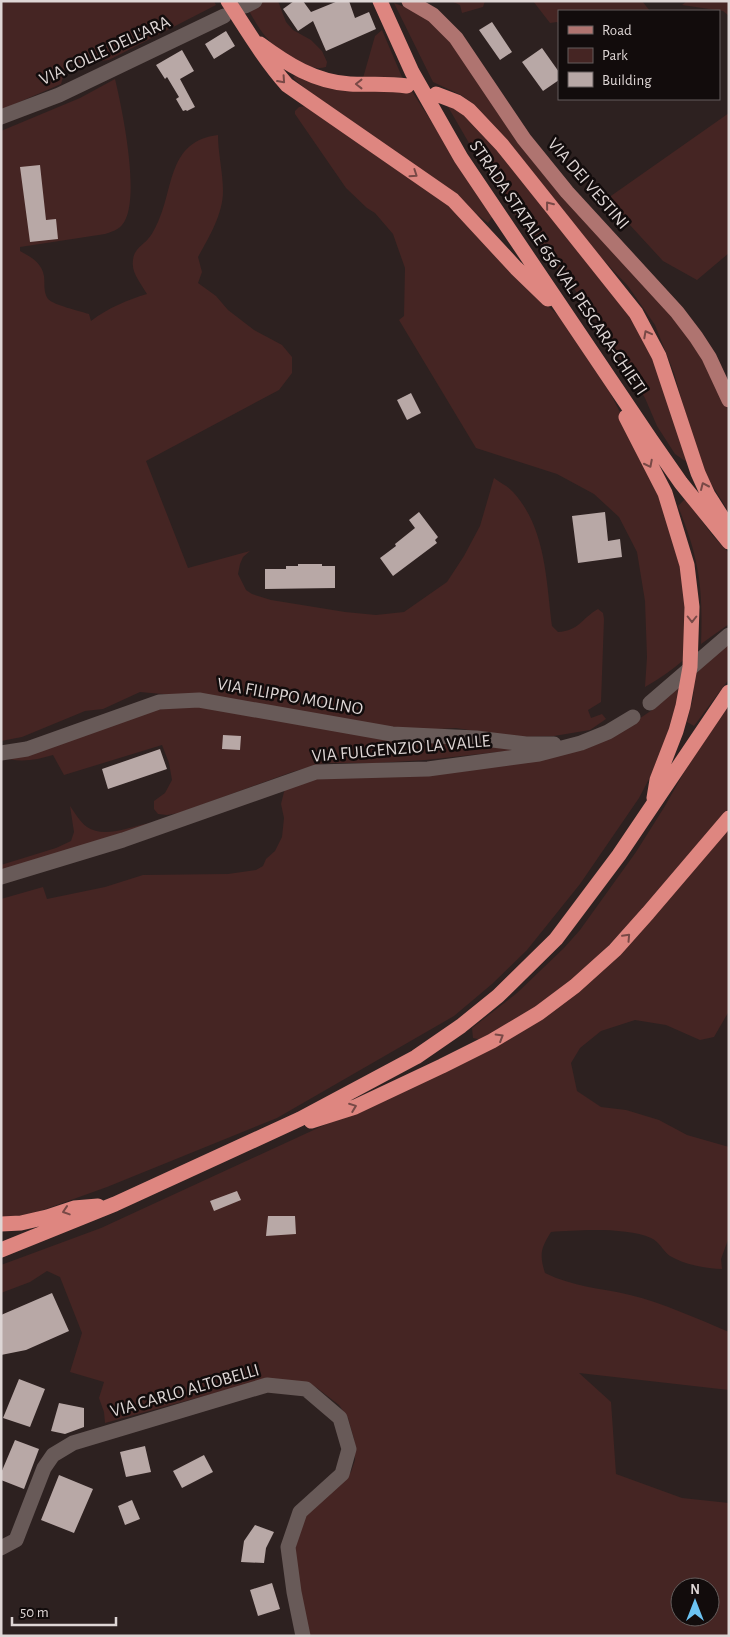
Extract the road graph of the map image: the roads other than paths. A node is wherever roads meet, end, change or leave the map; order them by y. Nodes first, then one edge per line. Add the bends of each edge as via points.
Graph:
1 (380, 3) edge
2 (418, 3) edge
3 (226, 9) edge
4 (254, 40) junction
5 (407, 86) dead end
6 (436, 94) dead end
7 (1, 117) edge
8 (570, 320) junction
9 (595, 358) junction
10 (729, 400) edge
11 (729, 528) edge
12 (729, 542) edge
13 (729, 635) edge
14 (729, 692) edge
15 (650, 703) dead end
16 (633, 717) dead end
17 (581, 743) junction
18 (1, 753) edge
19 (653, 805) junction
20 (729, 818) edge
21 (1, 876) edge
22 (257, 1139) junction
23 (115, 1204) junction
24 (1, 1224) edge
25 (30, 1239) junction
26 (1, 1250) edge
27 (1, 1256) edge
28 (1, 1548) edge
29 (303, 1636) edge

1 - 8 highway, STRADA STATALE 656 VAL PESCARA-CHIETI via 412,72 447,135
2 - 10 main road, VIA DEI VESTINI via 456,38 524,139 555,177 682,318 709,357
3 - 4 highway
3 - 7 street, VIA COLLE DELL'ARA via 59,95
5 -> 4 highway via 348,84 314,76 298,70
4 -> 8 highway via 287,85 453,200
11 -> 6 highway via 698,473 659,356 636,314 502,146 469,110
8 - 9 highway, STRADA STATALE 656 VAL PESCARA-CHIETI
9 - 12 highway, STRADA STATALE 656 VAL PESCARA-CHIETI via 681,482
9 -> 19 highway via 665,493 688,574 692,607 690,667 683,706 657,780
13 - 15 street
14 - 19 highway
16 - 17 street, VIA FULGENZIO LA VALLE
17 - 18 street, VIA FILIPPO MOLINO via 526,744 392,734 199,700 159,702 27,749
17 - 21 street, VIA FULGENZIO LA VALLE via 539,754 428,769 316,772 123,840
19 - 22 highway via 556,938 498,996 462,1026 416,1057
22 -> 20 highway via 355,1107 492,1041 539,1014 615,950
22 - 23 highway
23 -> 24 highway via 74,1208 21,1223
23 - 25 highway
25 - 26 highway
25 - 27 highway
28 - 29 street, VIA CARLO ALTOBELLI via 16,1540 44,1468 53,1455 74,1443 267,1385 306,1390 340,1418 349,1449 342,1474 300,1512 288,1547

